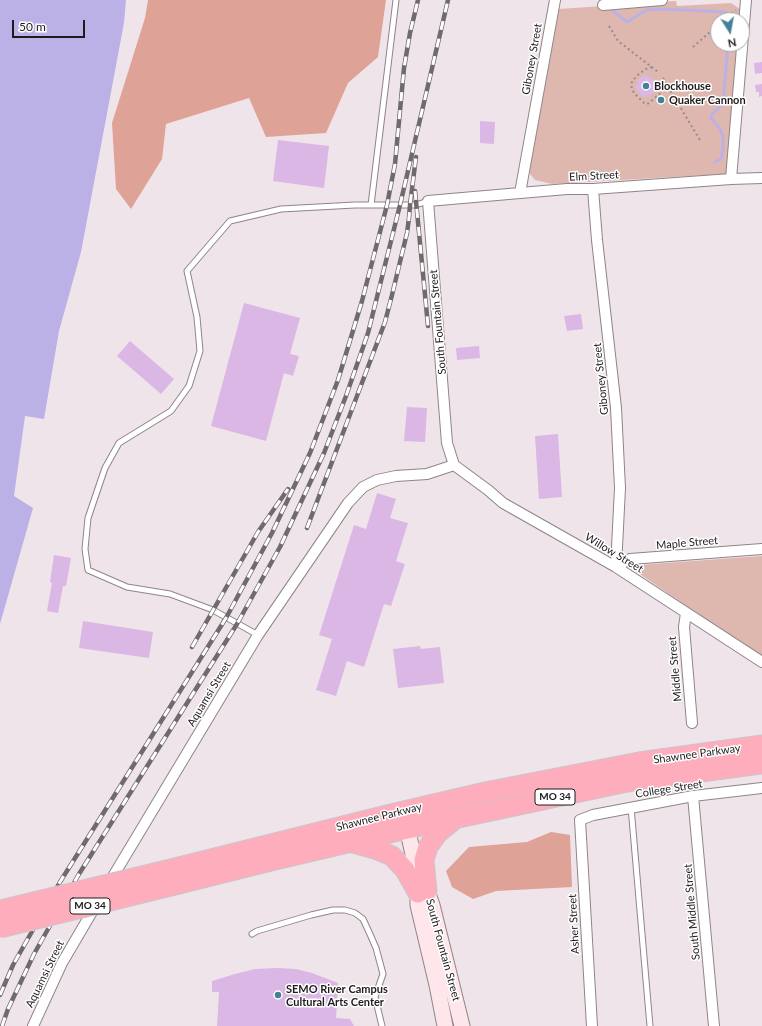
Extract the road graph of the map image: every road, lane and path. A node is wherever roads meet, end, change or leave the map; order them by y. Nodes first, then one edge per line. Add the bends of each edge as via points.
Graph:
1 (396, 0) edge
2 (555, 0) edge
3 (662, 0) edge
4 (746, 0) edge
5 (603, 5) dead end
6 (609, 26) dead end
7 (710, 32) edge
8 (693, 47) dead end
9 (652, 67) junction
10 (658, 72) dead end
11 (663, 78) dead end
12 (666, 82) junction
13 (701, 142) dead end
14 (762, 178) edge
15 (731, 179) junction
16 (593, 189) junction
17 (520, 193) junction
18 (428, 201) junction
19 (371, 205) junction
20 (454, 465) junction
21 (762, 549) edge
22 (616, 567) junction
23 (686, 613) junction
24 (258, 635) junction
25 (762, 662) edge
26 (692, 723) dead end
27 (762, 745) edge
28 (762, 764) edge
29 (762, 788) edge
30 (693, 796) junction
31 (631, 807) junction
32 (455, 818) junction
33 (405, 820) junction
34 (580, 820) joint
35 (350, 843) junction
36 (177, 876) junction
37 (421, 887) junction
38 (0, 910) edge
39 (0, 928) edge
40 (252, 934) dead end
41 (33, 1026) edge
42 (382, 1026) edge
43 (445, 1026) edge
44 (462, 1026) edge
45 (592, 1026) edge
46 (650, 1026) edge
47 (714, 1026) edge

1 - 19 lane
2 - 17 street, Giboney Street
3 - 5 street
4 - 15 street
6 - 9 path via 618,41
7 - 8 path
9 - 10 path
9 - 12 path via 633,80 631,84 634,93 644,103 649,103 664,90
11 - 12 path
12 - 13 path
14 - 15 street, Elm Street
15 - 16 street, Elm Street
16 - 17 street, Elm Street
16 - 22 street, Giboney Street via 616,408 620,488
17 - 18 street, Elm Street
18 - 19 lane via 416,205
18 - 20 street, South Fountain Street via 447,443
19 - 24 lane via 281,209 230,221 187,272 198,317 200,351 189,386 171,411 119,443 105,468 88,518 85,549 88,570 128,587 170,594 213,610
20 - 22 street, Willow Street via 503,503
20 - 24 street, Aquamsi Street via 427,474 378,480 363,487 348,503
21 - 22 street, Maple Street via 630,559
22 - 23 street, Willow Street
23 - 25 street, Willow Street
23 - 26 street, Middle Street via 684,627
24 - 41 street, Aquamsi Street via 76,937
27 - 33 highway, Shawnee Parkway / MO 34 via 639,762 485,792
28 - 32 highway, Shawnee Parkway / MO 34 via 627,782
29 - 30 street, College Street
30 - 31 street, College Street
30 - 47 street, South Middle Street
31 - 34 street, College Street
31 - 46 lane
32 - 33 highway, Shawnee Parkway / MO 34
32 - 37 highway via 438,833 428,847
33 - 35 highway, Shawnee Parkway / MO 34
33 - 36 highway, Shawnee Parkway / MO 34
33 - 37 street, South Fountain Street
34 - 45 street, Asher Street
35 - 36 highway, Shawnee Parkway / MO 34 via 275,860
35 - 37 highway via 375,848 392,856
36 - 38 highway, Shawnee Parkway / MO 34, bridge
36 - 39 highway, Shawnee Parkway / MO 34, bridge
37 - 43 street, South Fountain Street via 418,906
37 - 44 street, South Fountain Street via 432,905
40 - 42 lane via 310,915 339,910 355,913 363,919 369,932 383,974 375,997

